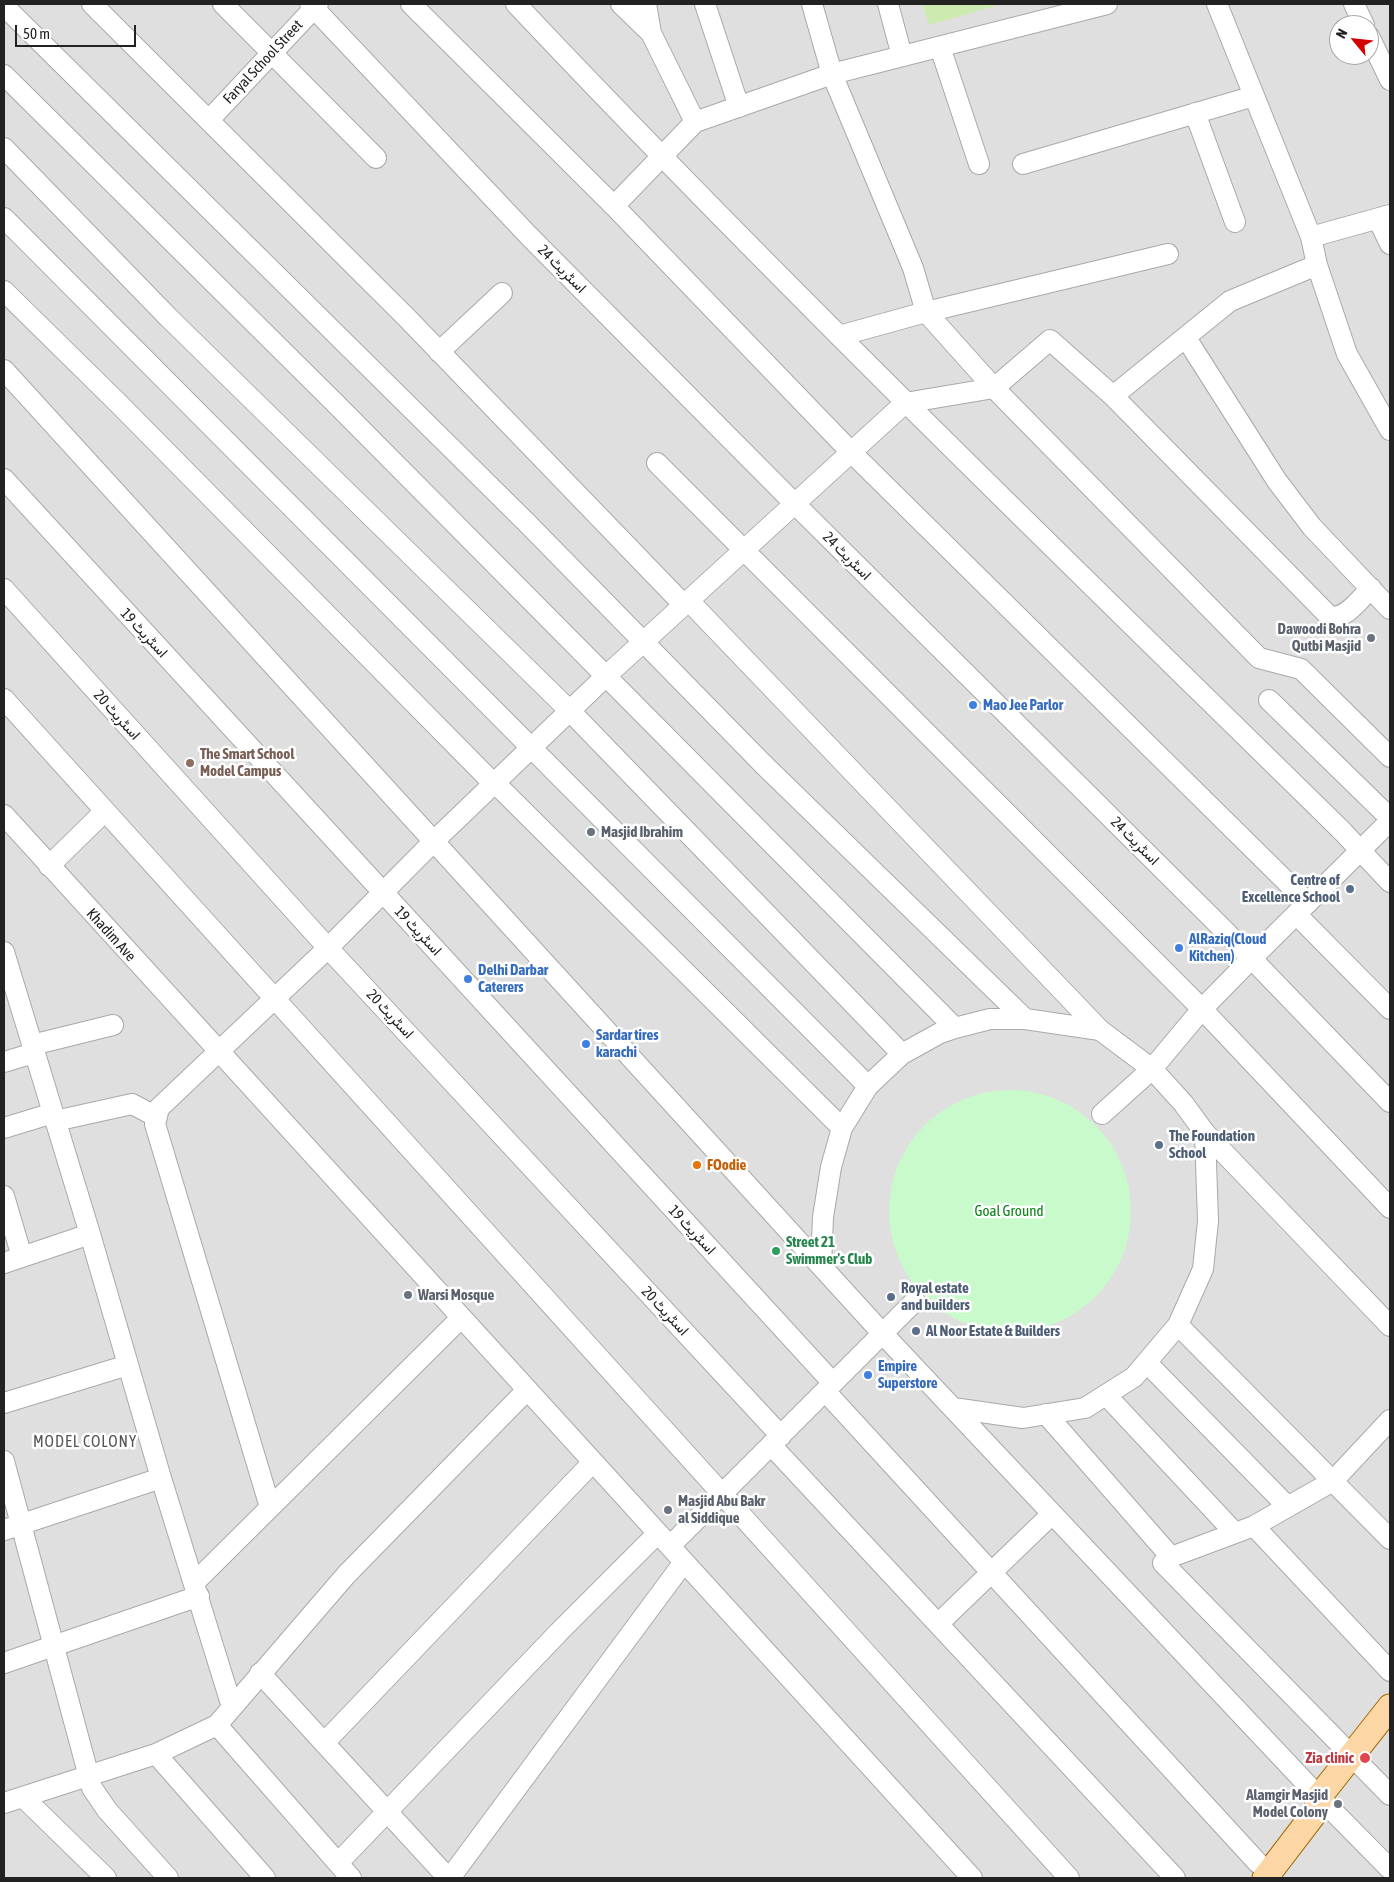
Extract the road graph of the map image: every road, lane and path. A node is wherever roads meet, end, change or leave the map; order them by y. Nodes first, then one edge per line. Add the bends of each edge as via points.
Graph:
1 (92, 4) edge
2 (223, 4) edge
3 (411, 4) edge
4 (516, 4) edge
5 (621, 4) edge
6 (646, 4) edge
7 (705, 4) edge
8 (812, 4) edge
9 (888, 4) edge
10 (1107, 4) edge
11 (1217, 4) edge
12 (314, 5) edge
13 (4, 6) edge
14 (651, 33) junction
15 (940, 47) junction
16 (272, 53) junction
17 (902, 56) junction
18 (1379, 57) edge
19 (4, 74) edge
20 (832, 74) junction
21 (1390, 80) edge
22 (1254, 96) junction
23 (739, 106) junction
24 (1195, 114) junction
25 (209, 120) junction
26 (695, 122) junction
27 (4, 148) edge
28 (376, 158) dead end
29 (662, 158) junction
30 (979, 164) dead end
31 (1024, 164) dead end
32 (614, 206) junction
33 (1384, 217) edge
34 (4, 218) edge
35 (1235, 222) dead end
36 (1312, 237) junction
37 (1390, 244) edge
38 (1168, 254) dead end
39 (1317, 265) junction
40 (4, 290) edge
41 (502, 293) dead end
42 (926, 312) junction
43 (839, 336) junction
44 (1186, 338) junction
45 (439, 352) junction
46 (4, 370) edge
47 (994, 388) junction
48 (1113, 396) junction
49 (905, 402) junction
50 (1387, 419) edge
51 (851, 452) junction
52 (657, 462) dead end
53 (4, 479) edge
54 (794, 503) junction
55 (743, 549) junction
56 (1371, 588) junction
57 (4, 589) edge
58 (686, 602) junction
59 (1390, 609) edge
60 (646, 642) junction
61 (606, 676) junction
62 (4, 699) edge
63 (1269, 700) dead end
64 (570, 711) junction
65 (532, 747) junction
66 (1390, 757) edge
67 (494, 784) junction
68 (105, 811) junction
69 (4, 815) edge
70 (1390, 819) edge
71 (434, 841) junction
72 (1360, 850) junction
73 (49, 866) junction
74 (1390, 882) edge
75 (383, 893) junction
76 (1302, 908) junction
77 (328, 948) junction
78 (4, 952) edge
79 (1251, 959) junction
80 (10, 994) edge
81 (274, 999) junction
82 (1202, 1009) junction
83 (1390, 1009) edge
84 (1025, 1019) junction
85 (113, 1025) dead end
86 (955, 1028) junction
87 (1100, 1030) junction
88 (33, 1049) junction
89 (219, 1053) junction
90 (902, 1054) junction
91 (4, 1062) edge
92 (1152, 1069) junction
93 (868, 1086) junction
94 (1390, 1102) edge
95 (1102, 1114) dead end
96 (54, 1117) junction
97 (157, 1117) junction
98 (4, 1128) edge
99 (842, 1128) junction
100 (1205, 1133) junction
101 (4, 1196) edge
102 (1390, 1208) edge
103 (90, 1234) junction
104 (13, 1260) edge
105 (821, 1265) junction
106 (915, 1302) dead end
107 (461, 1318) junction
108 (1178, 1325) junction
109 (1390, 1326) edge
110 (883, 1334) junction
111 (1147, 1364) junction
112 (128, 1365) junction
113 (829, 1387) junction
114 (527, 1390) junction
115 (1106, 1395) junction
116 (4, 1404) edge
117 (953, 1408) junction
118 (1046, 1414) junction
119 (1390, 1420) edge
120 (776, 1440) junction
121 (4, 1461) edge
122 (592, 1462) junction
123 (161, 1478) junction
124 (1333, 1481) junction
125 (722, 1495) junction
126 (1288, 1506) junction
127 (270, 1507) junction
128 (1052, 1514) junction
129 (1254, 1526) junction
130 (13, 1527) edge
131 (1235, 1533) junction
132 (1390, 1539) edge
133 (664, 1540) junction
134 (1171, 1557) junction
135 (684, 1562) junction
136 (991, 1572) junction
137 (197, 1589) junction
138 (938, 1624) junction
139 (54, 1647) junction
140 (4, 1663) edge
141 (1390, 1671) edge
142 (260, 1673) junction
143 (232, 1707) junction
144 (1390, 1707) edge
145 (217, 1725) junction
146 (324, 1743) junction
147 (156, 1754) junction
148 (1351, 1754) junction
149 (90, 1775) junction
150 (1390, 1796) edge
151 (23, 1797) junction
152 (1319, 1797) junction
153 (4, 1803) edge
154 (387, 1812) junction
155 (338, 1863) junction
156 (1390, 1869) edge
157 (1256, 1873) edge
158 (163, 1877) edge
159 (106, 1878) edge
160 (265, 1878) edge
161 (351, 1878) edge
162 (449, 1878) edge
163 (972, 1878) edge
164 (1070, 1878) edge
165 (1175, 1878) edge

1 - 25 street
2 - 16 street
3 - 32 street
4 - 29 street
5 - 14 street
6 - 14 street
7 - 23 street
8 - 20 street
9 - 17 street
10 - 15 street
11 - 22 street
12 - 16 street, Faryal School Street
12 - 54 street, اسٹریٹ 24 via 528,235
13 - 60 street
14 - 26 street
15 - 17 street
15 - 30 street
16 - 25 street, Faryal School Street
16 - 28 street
17 - 20 street
18 - 21 street
19 - 61 street
20 - 23 street
20 - 42 street via 913,268
22 - 24 street
22 - 36 street
23 - 26 street
24 - 31 street
24 - 35 street
25 - 45 street
26 - 29 street
27 - 64 street via 175,324
29 - 32 street
29 - 43 street
32 - 51 street
33 - 36 street
33 - 37 street
34 - 65 street
36 - 39 street
38 - 42 street
39 - 44 street via 1230,301
39 - 50 street via 1347,354
40 - 67 street
41 - 45 street
42 - 43 street
42 - 47 street
43 - 49 street
44 - 48 street
44 - 56 street via 1277,481 1312,527
45 - 58 street
46 - 71 street
47 - 48 street via 1050,340
47 - 49 street
47 - 66 street via 1259,658 1301,669
48 - 56 street via 1329,616 1342,616
49 - 51 street
49 - 72 street
51 - 54 street
51 - 76 street
52 - 55 street
53 - 75 street, اسٹریٹ 19
54 - 55 street
54 - 79 street, اسٹریٹ 24
55 - 58 street
55 - 82 street
56 - 59 street
57 - 77 street, اسٹریٹ 20
58 - 60 street
58 - 87 street
60 - 61 street
60 - 84 street via 764,765
61 - 64 street
61 - 86 street
62 - 68 street
63 - 70 street
64 - 65 street
64 - 90 street
65 - 67 street
65 - 93 street
67 - 71 street
67 - 99 street
68 - 73 street
68 - 81 street
69 - 73 street, Khadim Ave
70 - 72 street
71 - 75 street
71 - 105 street
72 - 74 street
72 - 76 street
73 - 89 street, Khadim Ave
75 - 77 street
75 - 113 street, اسٹریٹ 19
76 - 79 street
76 - 83 street
77 - 81 street
77 - 120 street, اسٹریٹ 20
78 - 80 street
79 - 82 street
79 - 94 street, اسٹریٹ 24
80 - 88 street
81 - 89 street
81 - 125 street
82 - 92 street
82 - 102 street
84 - 86 street via 990,1019
84 - 87 street
85 - 88 street
86 - 90 street
87 - 92 street
88 - 91 street
88 - 96 street
89 - 97 street via 159,1108
89 - 107 street, Khadim Ave
90 - 93 street
92 - 95 street
92 - 100 street
93 - 99 street
96 - 97 street via 132,1104
96 - 98 street
96 - 103 street
97 - 127 street via 155,1124
99 - 105 street via 831,1167 823,1217
100 - 108 street via 1208,1221 1203,1269
100 - 109 street
101 - 104 street
103 - 104 street
103 - 112 street
105 - 110 street
106 - 110 street
107 - 114 street, Khadim Ave
107 - 127 street
108 - 111 street
108 - 124 street
110 - 113 street
110 - 117 street
111 - 115 street via 1134,1378
111 - 126 street
112 - 116 street
112 - 123 street
113 - 120 street
113 - 136 street, اسٹریٹ 19
114 - 122 street, Khadim Ave
114 - 142 street via 346,1575
115 - 118 street via 1085,1408
115 - 131 street
117 - 118 street via 1023,1418
117 - 128 street
118 - 134 street
119 - 124 street
120 - 125 street
120 - 138 street, اسٹریٹ 20
121 - 130 street
122 - 133 street, Khadim Ave
122 - 146 street
123 - 130 street
123 - 137 street
124 - 126 street
124 - 132 street
125 - 133 street
125 - 164 street
126 - 129 street
127 - 137 street
128 - 136 street
128 - 152 street
129 - 131 street
129 - 141 street
130 - 139 street
131 - 134 street
133 - 135 street, Khadim Ave
133 - 154 street via 559,1632
134 - 148 street via 1163,1563
135 - 162 street
135 - 163 street, Khadim Ave
136 - 138 street
136 - 157 street, اسٹریٹ 19
137 - 139 street
137 - 143 street
138 - 165 street, اسٹریٹ 20
139 - 140 street
139 - 149 street
142 - 143 street
142 - 146 street
143 - 145 street
144 - 148 main road
145 - 147 street
145 - 155 street
146 - 154 street
147 - 149 street
147 - 160 street
148 - 150 street
148 - 152 main road
149 - 151 street
149 - 158 street via 92,1788 107,1810
151 - 153 street
151 - 159 street
152 - 156 street
152 - 157 main road via 1316,1810
154 - 155 street
154 - 162 street
155 - 161 street

